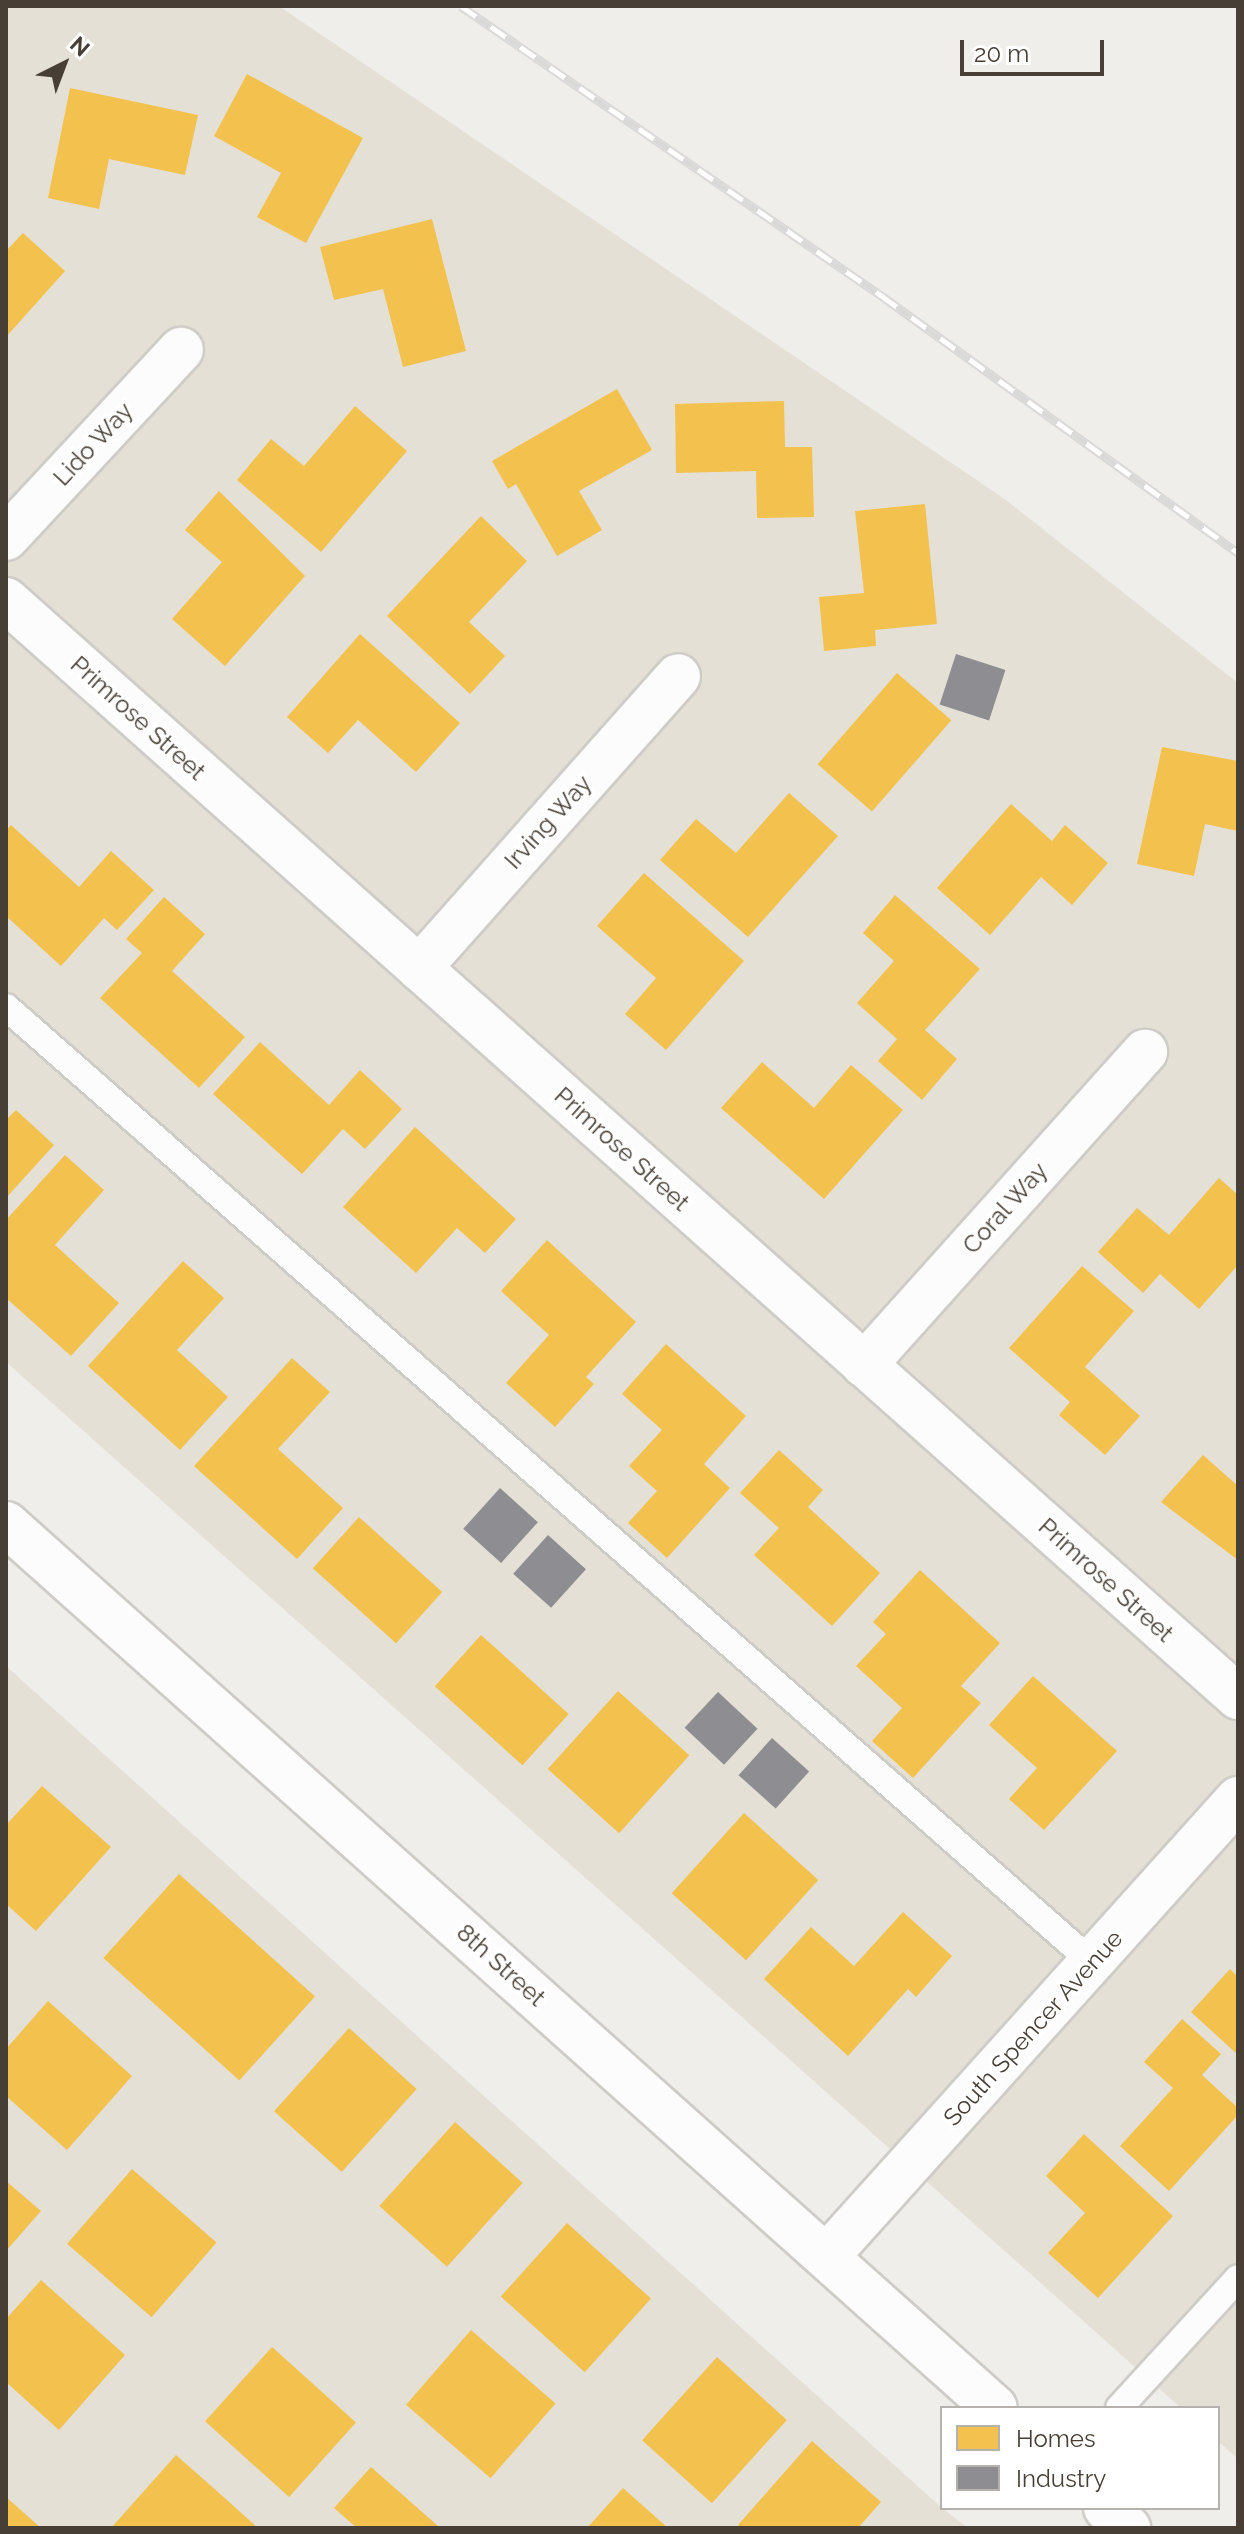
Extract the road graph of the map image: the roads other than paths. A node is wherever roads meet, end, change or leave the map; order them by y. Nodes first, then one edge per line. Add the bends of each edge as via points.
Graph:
1 (181, 350) dead end
2 (6, 538) edge
3 (6, 600) edge
4 (678, 676) dead end
5 (419, 968) junction
6 (6, 1007) edge
7 (1145, 1052) dead end
8 (864, 1365) junction
9 (6, 1524) edge
10 (1238, 1697) edge
11 (1238, 1799) edge
12 (1092, 1962) junction
13 (827, 2256) junction
14 (1238, 2278) edge
15 (993, 2406) edge
16 (1121, 2406) edge
17 (1108, 2510) edge
18 (1128, 2528) edge

1 - 2 street, Lido Way
3 - 5 street, Primrose Street
4 - 5 street, Irving Way
5 - 8 street, Primrose Street
6 - 12 lane
7 - 8 street, Coral Way
8 - 10 street, Primrose Street
9 - 13 street, 8th Street
11 - 12 street, South Spencer Avenue
12 - 13 street, South Spencer Avenue
13 - 15 street, 8th Street
14 - 16 lane
17 - 18 street

